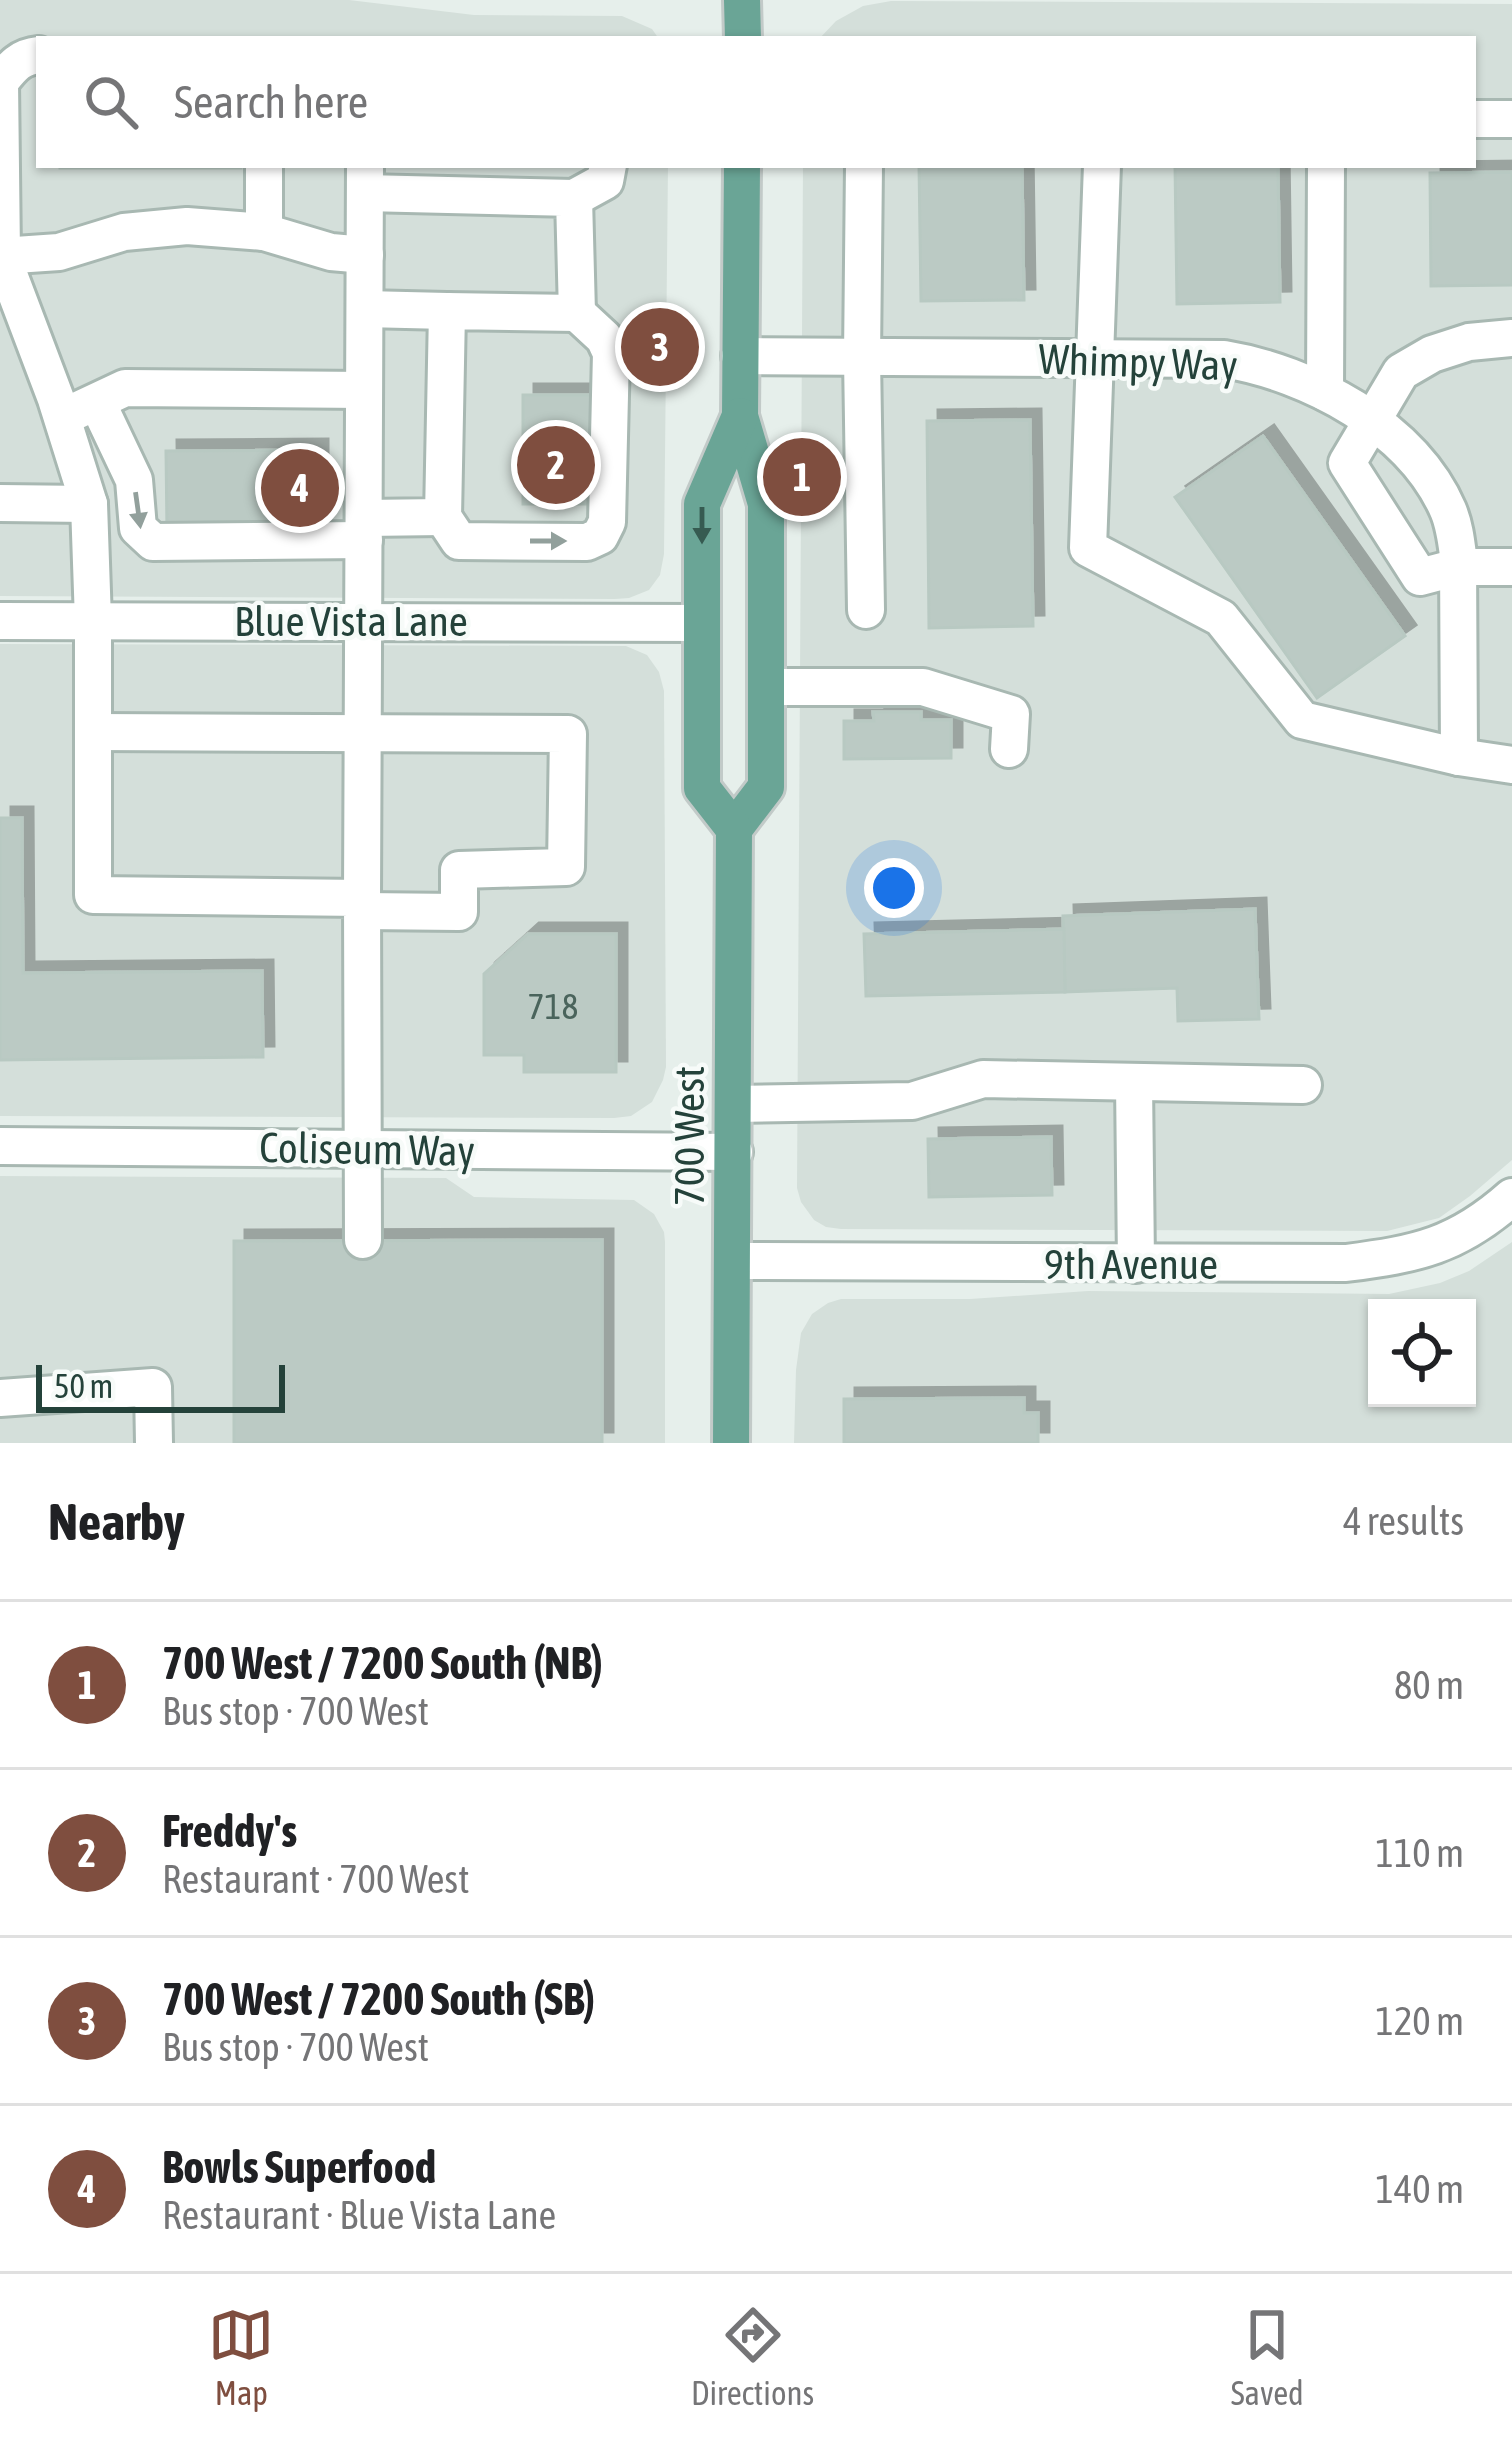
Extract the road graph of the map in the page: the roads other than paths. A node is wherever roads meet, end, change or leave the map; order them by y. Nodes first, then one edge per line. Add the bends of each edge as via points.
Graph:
1 (742, 0) edge
2 (743, 36) edge
3 (36, 55) edge
4 (0, 82) edge
5 (1476, 119) edge
6 (1512, 119) edge
7 (264, 168) edge
8 (607, 168) edge
9 (742, 168) edge
10 (864, 168) edge
11 (1102, 168) edge
12 (1326, 168) edge
13 (365, 179) edge
14 (574, 198) junction
15 (264, 232) junction
16 (365, 255) junction
17 (1, 256) edge
18 (365, 309) junction
19 (447, 311) junction
20 (577, 313) junction
21 (1512, 338) edge
22 (740, 356) junction
23 (862, 358) junction
24 (1096, 358) junction
25 (364, 390) junction
26 (1324, 392) junction
27 (97, 402) junction
28 (740, 416) junction
29 (62, 418) junction
30 (1372, 423) junction
31 (0, 503) edge
32 (89, 504) junction
33 (443, 517) junction
34 (364, 529) junction
35 (1458, 567) junction
36 (1512, 568) edge
37 (866, 610) dead end
38 (0, 621) edge
39 (93, 621) junction
40 (364, 622) junction
41 (702, 622) junction
42 (766, 688) junction
43 (93, 732) junction
44 (363, 733) junction
45 (1009, 749) dead end
46 (1459, 757) junction
47 (1512, 765) edge
48 (734, 830) junction
49 (363, 904) junction
50 (1134, 1082) junction
51 (1303, 1085) dead end
52 (734, 1105) junction
53 (0, 1146) edge
54 (364, 1149) junction
55 (734, 1152) junction
56 (1512, 1197) edge
57 (363, 1240) dead end
58 (733, 1262) junction
59 (1136, 1264) junction
60 (0, 1398) edge
61 (154, 1443) edge
62 (731, 1443) edge

1 - 2 main road
3 - 4 street via 15,63
4 - 17 street
5 - 6 street
7 - 15 street
8 - 14 street via 605,181
9 - 22 main road
10 - 23 street
11 - 24 street
12 - 26 street
13 - 14 street
13 - 16 street
14 - 20 street
15 - 16 street
15 - 17 street via 187,226
16 - 18 street
17 - 29 street
18 - 19 street
18 - 25 street
19 - 20 street
19 - 33 street
33 -> 20 street via 460,541 600,536 608,522 611,352
21 - 30 street via 1432,354 1401,373
22 - 23 street, Whimpy Way
22 - 28 main road
23 - 24 street, Whimpy Way
23 - 37 street
24 - 26 street, Whimpy Way via 1224,359
24 - 46 street via 1088,548 1220,618 1302,720
25 - 27 street via 125,388
25 - 34 street
26 - 30 street, Whimpy Way
27 - 29 street
27 -> 34 street via 134,480 138,528 153,542
28 -> 41 main road via 703,504
28 - 42 main road via 766,504
29 - 32 street
30 - 35 street, Whimpy Way via 1433,481 1454,526
30 - 35 street via 1347,463 1420,577
31 - 32 street
32 - 39 street
33 - 34 street
34 - 40 street
35 - 36 street
35 - 46 street, Whimpy Way
38 - 39 street, Blue Vista Lane
39 - 40 street, Blue Vista Lane
39 - 43 street
40 - 41 street, Blue Vista Lane
40 - 44 street
41 - 48 main road via 702,788
42 - 45 street via 922,688 1010,714
42 - 48 main road via 766,787
43 - 44 street
43 - 49 street via 93,896
44 - 49 street
44 - 49 street via 568,734 566,867 460,871 460,912
46 - 47 street
48 - 52 main road, 700 West
49 - 54 street
50 - 51 street
50 - 52 street via 983,1079 913,1101
50 - 59 street
52 - 55 main road, 700 West
53 - 54 street, Coliseum Way
54 - 55 street, Coliseum Way
54 - 57 street
55 - 58 main road, 700 West
56 - 59 street, 9th Avenue via 1453,1240 1405,1256
58 - 59 street, 9th Avenue
58 - 62 main road, 700 West
60 - 61 street via 153,1387

